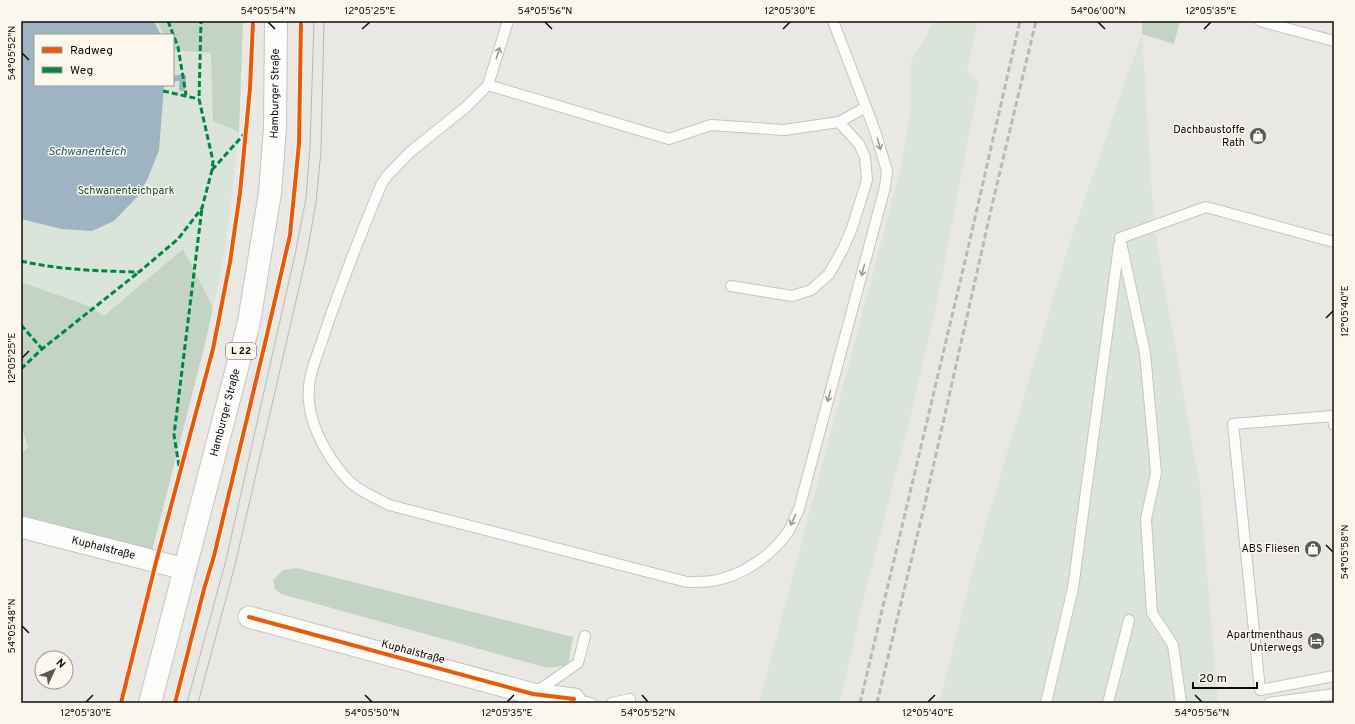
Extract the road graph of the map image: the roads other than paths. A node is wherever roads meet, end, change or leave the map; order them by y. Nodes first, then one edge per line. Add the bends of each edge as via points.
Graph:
1 (276, 21) edge
2 (508, 21) edge
3 (833, 21) edge
4 (1260, 21) edge
5 (1334, 41) edge
6 (488, 85) junction
7 (866, 107) junction
8 (839, 122) junction
9 (1120, 238) junction
10 (1334, 242) edge
11 (731, 286) dead end
12 (1334, 425) edge
13 (21, 527) edge
14 (185, 569) junction
15 (249, 617) dead end
16 (1129, 620) dead end
17 (585, 636) dead end
18 (1334, 676) edge
19 (1334, 694) edge
20 (532, 699) edge
21 (630, 699) dead end
22 (582, 701) edge
23 (150, 703) edge
24 (612, 703) edge
25 (1046, 703) edge
26 (1108, 703) edge
27 (1181, 703) edge
28 (1269, 703) edge

1 - 14 main road, Hamburger Straße / L 22 via 275,128 270,193 259,264 249,322
6 -> 2 lane
3 - 7 lane
4 - 5 lane
7 -> 6 lane via 886,171 885,187 799,509 788,531 772,551 747,569 712,581 687,582 389,505 351,482 325,449 315,427 309,402 310,375 341,286 381,185 409,153 466,107
6 - 8 lane via 669,139 711,125 784,130
7 - 8 lane
8 - 11 lane via 859,144 865,157 867,180 844,249 829,274 811,290 792,296
9 - 10 lane via 1206,207
9 - 25 lane via 1073,588
9 - 27 lane via 1145,353 1156,473 1146,519 1152,613 1173,645
12 - 18 lane via 1333,416 1233,424 1260,690
13 - 14 street, Kuphalstraße
14 - 23 main road, Hamburger Straße / L 22
15 - 20 street, Kuphalstraße
16 - 26 lane
17 - 20 lane via 578,663
19 - 28 lane
20 - 22 street, Kuphalstraße
21 - 24 lane

